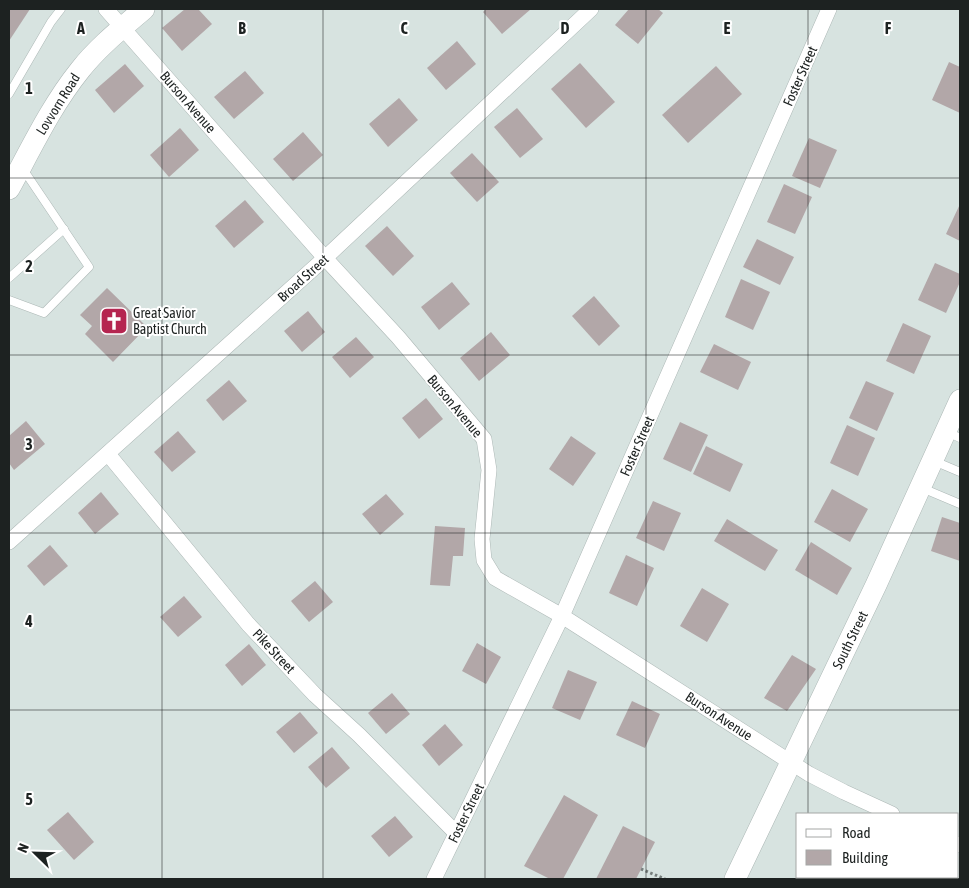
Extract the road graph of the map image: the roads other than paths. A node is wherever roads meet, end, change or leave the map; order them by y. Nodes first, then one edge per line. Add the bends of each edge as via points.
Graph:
1 (60, 9) edge
2 (106, 9) edge
3 (144, 9) edge
4 (591, 9) edge
5 (830, 9) edge
6 (122, 27) junction
7 (9, 94) edge
8 (21, 167) junction
9 (9, 189) edge
10 (64, 229) junction
11 (325, 258) junction
12 (9, 278) edge
13 (9, 300) edge
14 (960, 400) edge
15 (953, 435) edge
16 (108, 454) junction
17 (932, 460) junction
18 (960, 472) edge
19 (920, 488) junction
20 (960, 504) edge
21 (9, 542) edge
22 (562, 616) junction
23 (790, 762) junction
24 (890, 813) edge
25 (456, 833) junction
26 (434, 879) edge
27 (735, 879) edge

1 - 7 lane
2 - 6 street, Burson Avenue
3 - 6 street, Lovvorn Road
4 - 11 street, Broad Street
5 - 22 street, Foster Street
6 - 8 street, Lovvorn Road via 81,68 59,99
6 - 11 street, Burson Avenue
8 - 9 street, Lovvorn Road
8 - 10 lane
10 - 12 lane
10 - 13 lane via 90,267 44,313
11 - 16 street, Broad Street
11 - 22 street, Burson Avenue via 398,337 484,440 489,470 482,538 484,560 495,578
14 - 15 street, South Street
15 - 17 street, South Street
16 - 21 street, Broad Street
16 - 25 street, Pike Street via 248,624 314,695 360,735
17 - 18 lane
17 - 19 street, South Street
19 - 20 lane
19 - 23 street, South Street
22 - 23 street, Burson Avenue
22 - 25 street, Foster Street
23 - 24 street, Burson Avenue
23 - 27 street, South Street
25 - 26 street, Foster Street

